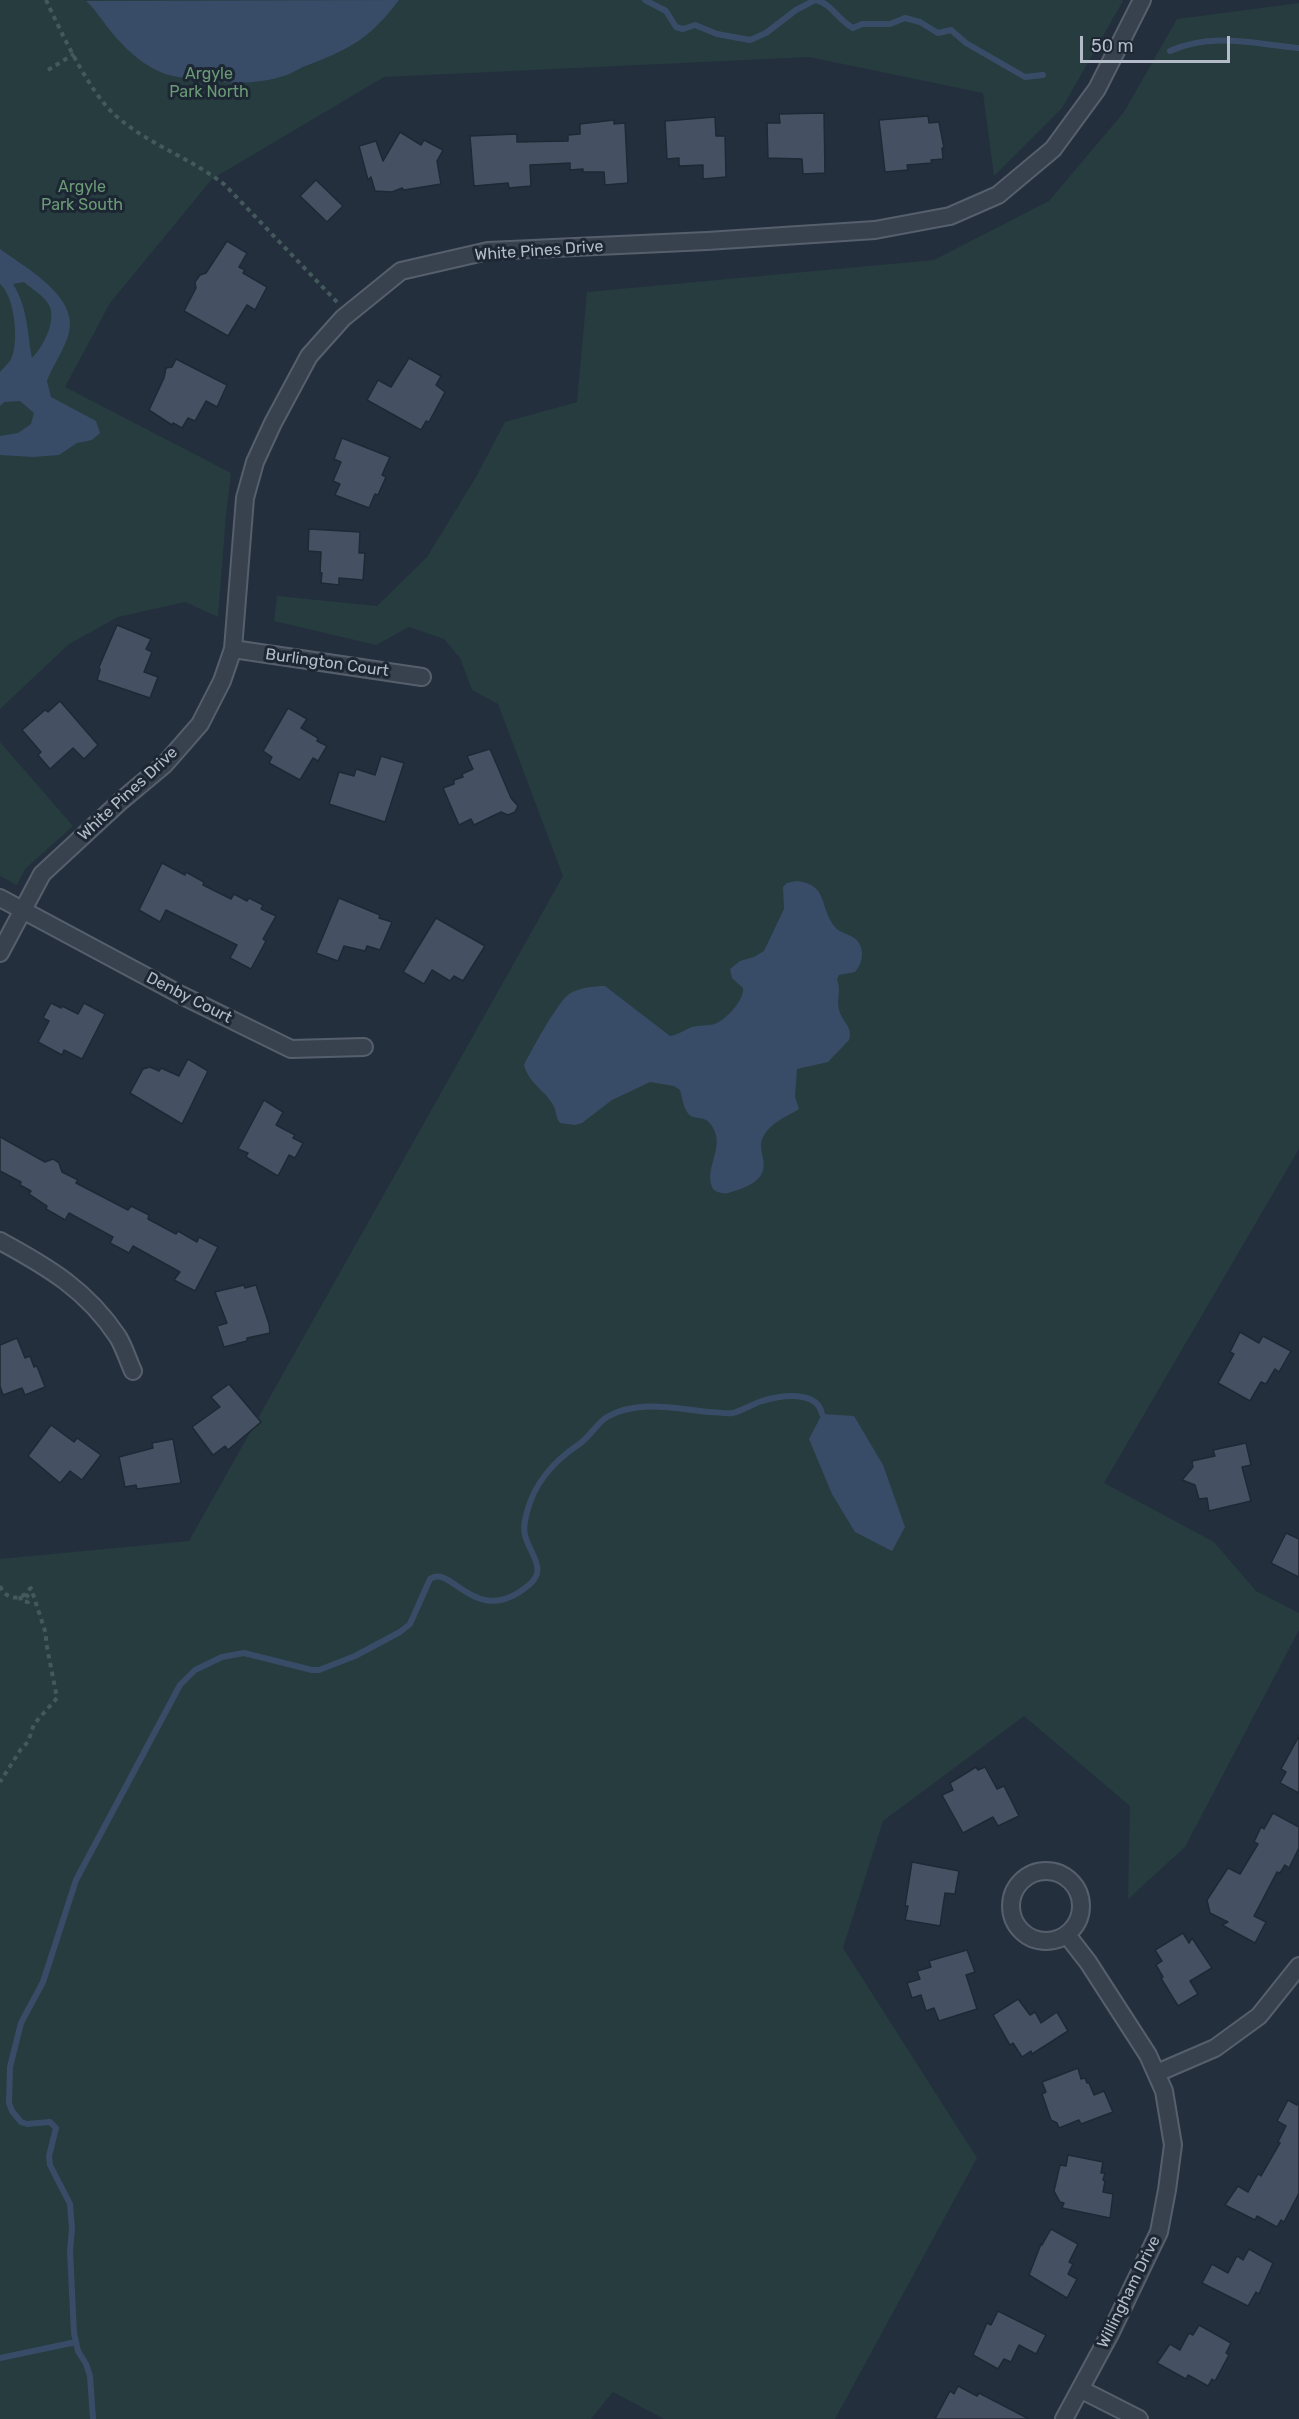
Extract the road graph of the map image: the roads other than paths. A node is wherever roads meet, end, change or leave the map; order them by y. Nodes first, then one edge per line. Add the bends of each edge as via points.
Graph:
1 (1142, 0) edge
2 (233, 649) junction
3 (422, 677) dead end
4 (0, 898) edge
5 (23, 910) junction
6 (0, 953) edge
7 (364, 1047) dead end
8 (0, 1241) edge
9 (133, 1371) dead end
10 (1067, 1935) junction
11 (1299, 1966) edge
12 (1157, 2073) junction
13 (1080, 2389) junction
14 (1064, 2419) edge
15 (1139, 2419) edge

1 - 2 street, White Pines Drive via 1096,89 1053,149 998,195 950,216 864,231 488,251 401,271 348,314 309,356 255,462 245,498
2 - 3 street, Burlington Court
2 - 5 street, White Pines Drive via 200,724 165,764 42,874
4 - 5 street, Denby Court
5 - 6 street, White Pines Drive
5 - 7 street, Denby Court via 291,1049
8 - 9 street via 82,1292 118,1338
10 - 10 street via 1081,1915 1079,1891 1072,1881 1049,1870 1026,1877 1012,1897 1011,1910 1017,1927 1031,1939 1043,1942
10 - 12 street, Willingham Drive via 1144,2047
11 - 12 street via 1259,2016 1215,2048
12 - 13 street, Willingham Drive via 1173,2145 1159,2232
13 - 14 street, Willingham Drive
13 - 15 street

